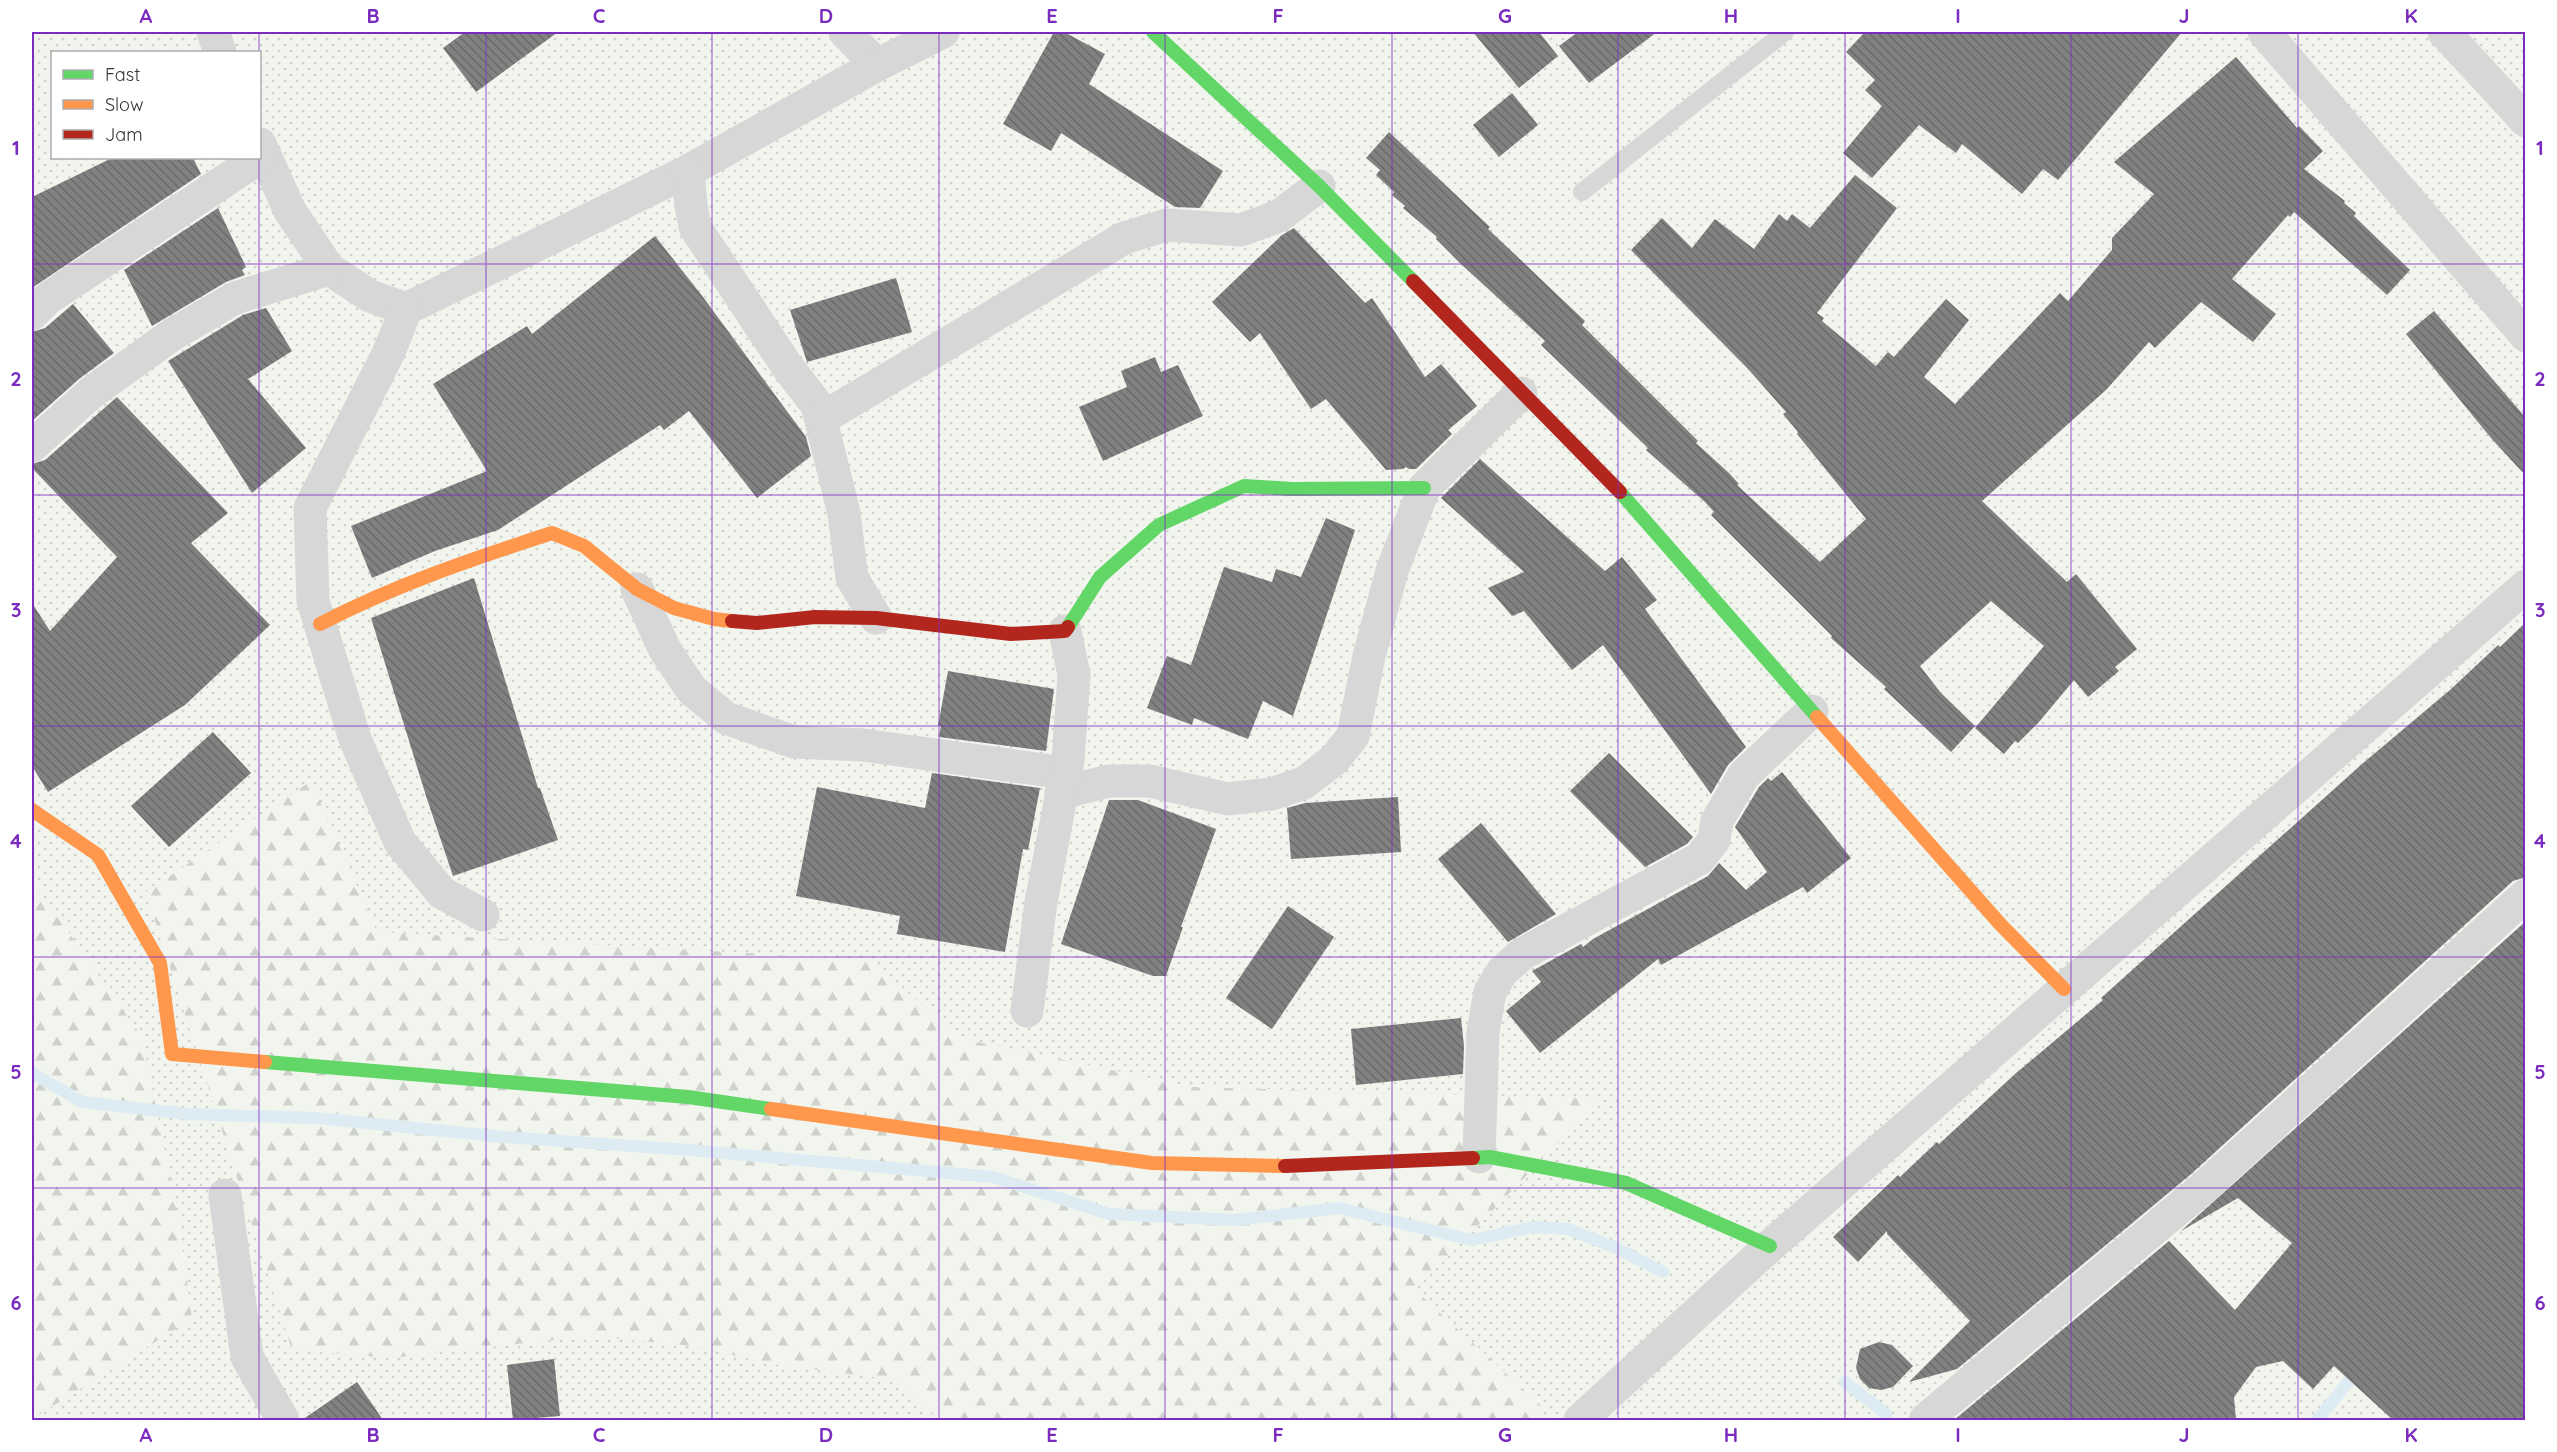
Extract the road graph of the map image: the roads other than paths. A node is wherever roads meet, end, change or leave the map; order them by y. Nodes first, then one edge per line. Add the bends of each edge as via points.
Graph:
1 (213, 32) edge
2 (845, 32) edge
3 (943, 32) edge
4 (1154, 32) edge
5 (1785, 32) edge
6 (2264, 32) edge
7 (2444, 32) edge
8 (220, 51) edge
9 (877, 65) junction
10 (2526, 121) edge
11 (261, 155) edge
12 (251, 159) edge
13 (688, 171) junction
14 (1319, 186) junction
15 (1582, 192) dead end
16 (329, 269) junction
17 (406, 309) junction
18 (32, 314) edge
19 (2526, 336) edge
20 (1521, 393) junction
21 (820, 418) junction
22 (32, 446) edge
23 (1424, 488) junction
24 (2526, 586) edge
25 (637, 589) junction
26 (876, 618) junction
27 (320, 624) junction
28 (1065, 632) junction
29 (1812, 711) junction
30 (1063, 783) junction
31 (32, 810) edge
32 (2526, 895) edge
33 (483, 915) dead end
34 (2064, 989) junction
35 (1027, 1011) dead end
36 (1479, 1157) junction
37 (225, 1195) dead end
38 (1770, 1246) junction
39 (283, 1420) edge
40 (1580, 1420) edge
41 (1925, 1420) edge

1 - 8 street
2 - 9 street
3 - 9 street
4 - 14 street
5 - 15 lane
6 - 19 street
7 - 10 street
9 - 13 street
11 - 16 street via 290,211
12 - 18 street via 46,299
13 - 17 street
13 - 21 street via 695,227 789,369 818,405
14 - 20 street
14 - 21 street via 1279,216 1241,230 1167,225 1124,238
16 - 17 street via 370,296
16 - 22 street via 235,298 180,330 91,393
17 - 27 street via 389,352 310,508 313,601
20 - 23 street
20 - 29 street via 1634,506
21 - 26 street via 844,513 852,578
23 - 28 street via 1244,486 1159,525 1100,577
23 - 30 street via 1392,571 1353,736 1334,760 1304,783 1228,799 1150,781
24 - 34 street
25 - 26 street via 674,608 714,620 757,623 815,617
25 - 27 street via 584,546 552,533 441,569
25 - 30 street via 665,650 692,690 726,718 794,742 863,746
26 - 28 street via 1011,634
27 - 33 street via 355,739 400,842 442,893
28 - 30 street via 1074,675
29 - 34 street via 2001,925
29 - 36 street via 1744,775 1717,821 1714,840 1699,859 1522,954 1502,972 1490,992 1484,1032
30 - 35 street via 1041,902
31 - 36 street via 98,855 160,963 172,1054 688,1097 1152,1163 1295,1166
32 - 41 street via 2202,1189
34 - 38 street
36 - 38 street via 1626,1184
37 - 39 street via 247,1357
38 - 40 street

